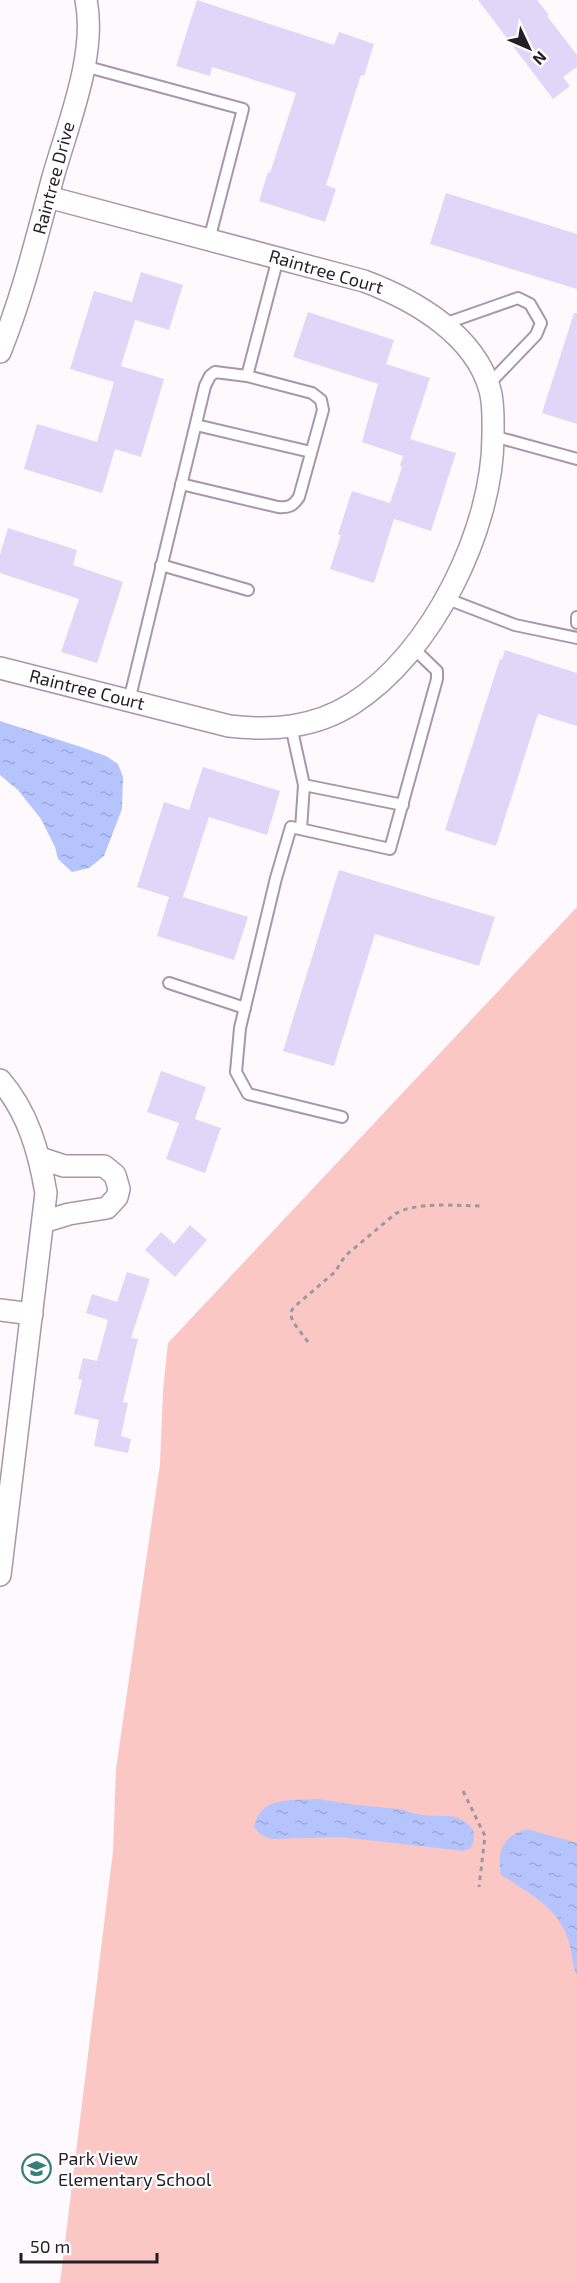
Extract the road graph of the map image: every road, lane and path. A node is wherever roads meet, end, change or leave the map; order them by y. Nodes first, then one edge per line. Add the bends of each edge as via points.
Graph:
1 (86, 0) edge
2 (84, 66) junction
3 (48, 197) junction
4 (209, 240) junction
5 (278, 258) junction
6 (444, 324) junction
7 (1, 348) edge
8 (247, 376) junction
9 (488, 385) junction
10 (196, 425) junction
11 (493, 436) junction
12 (311, 452) junction
13 (577, 459) edge
14 (181, 484) junction
15 (161, 565) junction
16 (248, 590) dead end
17 (445, 598) junction
18 (577, 618) edge
19 (577, 623) edge
20 (577, 638) edge
21 (412, 647) junction
22 (0, 668) edge
23 (129, 700) junction
24 (291, 726) junction
25 (304, 785) junction
26 (403, 805) junction
27 (301, 829) junction
28 (169, 982) dead end
29 (245, 1008) junction
30 (0, 1080) edge
31 (342, 1117) dead end
32 (40, 1158) junction
33 (483, 1206) dead end
34 (43, 1222) junction
35 (0, 1310) edge
36 (32, 1314) junction
37 (308, 1342) dead end
38 (0, 1575) edge
39 (463, 1791) dead end
40 (479, 1887) dead end

1 - 2 street, Raintree Drive via 90,17
2 - 3 street, Raintree Drive
2 - 4 lane via 243,109
3 - 4 street, Raintree Court
3 - 7 street, Raintree Drive
4 - 5 street, Raintree Court
5 - 6 street, Raintree Court via 393,291
5 - 8 lane
6 - 9 street, Raintree Court via 476,359
6 - 9 lane via 518,298 530,304 541,323 536,335
8 - 10 lane via 223,371 210,376
8 - 12 lane via 321,400 323,410
9 - 11 street, Raintree Court
10 - 12 lane
10 - 14 lane
11 - 13 lane
11 - 17 street, Raintree Court via 493,456 479,524
12 - 14 lane via 299,497 286,508
14 - 15 lane
15 - 16 lane
15 - 23 lane
17 - 20 lane via 515,625
17 - 21 street, Raintree Court
18 - 19 lane
21 - 24 street, Raintree Court via 372,690 350,705 326,717
21 - 26 lane via 437,671 437,679
22 - 23 street, Raintree Court
23 - 24 street, Raintree Court via 229,726
24 - 25 lane
25 - 26 lane
25 - 27 lane
26 - 27 lane via 390,849
27 - 29 lane via 291,827
28 - 29 lane
29 - 31 lane via 236,1072 248,1094
30 - 32 street via 20,1108
32 - 34 street via 46,1193
32 - 34 street via 64,1166 104,1167 115,1175 119,1190 108,1208
33 - 37 path via 416,1208 395,1214 294,1307 290,1313 293,1322
34 - 36 street
35 - 36 street
36 - 38 street
39 - 40 path via 485,1836

